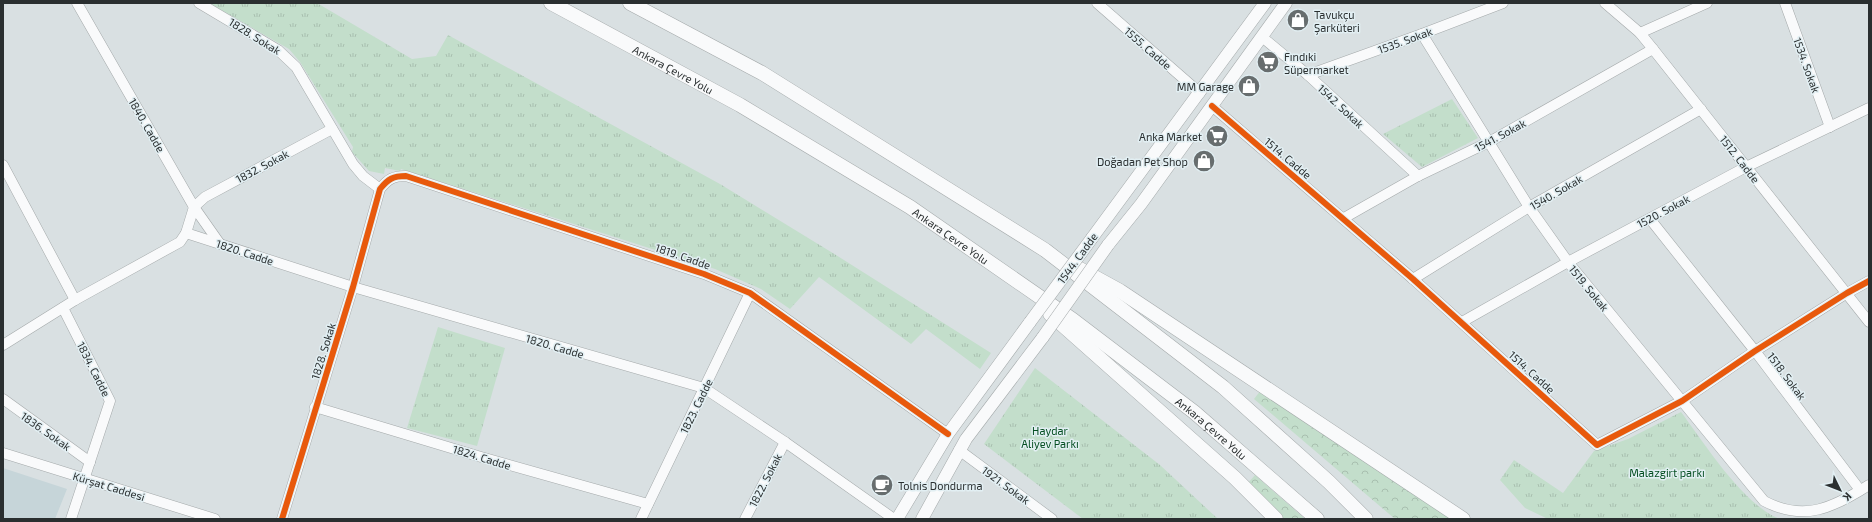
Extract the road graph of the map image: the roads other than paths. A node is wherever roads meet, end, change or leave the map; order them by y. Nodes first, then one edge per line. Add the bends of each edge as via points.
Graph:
1 (79, 3) edge
2 (199, 3) edge
3 (551, 3) edge
4 (630, 3) edge
5 (1097, 3) edge
6 (1265, 3) edge
7 (1286, 3) edge
8 (1503, 3) edge
9 (1604, 3) edge
10 (1707, 3) edge
11 (1784, 3) edge
12 (1640, 33) junction
13 (1422, 34) junction
14 (1262, 37) junction
15 (1654, 49) junction
16 (1308, 75) junction
17 (1200, 93) junction
18 (1212, 106) junction
19 (1869, 108) edge
20 (1701, 109) junction
21 (1830, 127) junction
22 (332, 129) junction
23 (1489, 142) junction
24 (3, 165) edge
25 (1746, 167) junction
26 (1418, 176) junction
27 (380, 189) junction
28 (194, 207) junction
29 (1529, 207) junction
30 (1344, 218) junction
31 (1650, 219) junction
32 (186, 233) junction
33 (220, 244) junction
34 (1045, 250) junction
35 (1568, 262) junction
36 (1006, 276) junction
37 (1413, 279) junction
38 (1869, 281) edge
39 (353, 287) junction
40 (750, 293) junction
41 (1846, 293) junction
42 (75, 300) junction
43 (63, 308) junction
44 (1462, 322) junction
45 (1869, 322) edge
46 (3, 345) edge
47 (1755, 350) junction
48 (704, 388) junction
49 (3, 399) edge
50 (1682, 401) junction
51 (316, 407) junction
52 (948, 434) junction
53 (785, 442) junction
54 (959, 450) junction
55 (3, 453) edge
56 (90, 462) junction
57 (84, 478) junction
58 (1865, 487) edge
59 (648, 504) junction
60 (71, 519) edge
61 (216, 519) edge
62 (282, 519) edge
63 (641, 519) edge
64 (745, 519) edge
65 (894, 519) edge
66 (897, 519) edge
67 (922, 519) edge
68 (1052, 519) edge
69 (1276, 519) edge
70 (1317, 519) edge
71 (1366, 519) edge
72 (1463, 519) edge

1 - 28 street, 1840. Cadde
2 - 22 street, 1828. Sokak via 288,58 296,67
3 - 36 highway, Ankara Çevre Yolu via 740,105 910,207
4 - 34 highway via 762,73
5 - 17 street, 1555. Cadde
6 - 17 main road, 1544. Cadde
7 - 14 main road, 1544. Cadde
8 - 13 street, 1535. Sokak
9 - 12 street, 1512. Cadde
10 - 12 street
11 - 21 street, 1534. Sokak
12 - 15 street, 1512. Cadde
13 - 16 street, 1535. Sokak
13 - 23 street, 1519. Sokak
14 - 16 street, 1542. Sokak
14 - 18 main road, 1544. Cadde
15 - 20 street, 1512. Cadde
15 - 23 street, 1541. Sokak
16 - 26 street, 1542. Sokak
17 - 52 main road, 1544. Cadde, bridge
18 - 30 street, 1514. Cadde
18 - 54 main road, 1544. Cadde, bridge
19 - 21 street, 1520. Sokak
20 - 25 street, 1512. Cadde
20 - 29 street, 1540. Sokak
21 - 25 street, 1520. Sokak
22 - 27 street, 1828. Sokak via 363,176
22 - 28 street, 1832. Sokak via 215,191
23 - 26 street, 1541. Sokak
23 - 29 street, 1519. Sokak
24 - 42 street
25 - 31 street, 1520. Sokak
25 - 41 street, 1512. Cadde
26 - 30 street, 1541. Sokak
27 - 39 street, 1828. Sokak
27 - 40 street, 1819. Cadde via 387,179 406,176 704,274
28 - 32 street
28 - 33 street, 1840. Cadde
29 - 35 street, 1519. Sokak
29 - 37 street, 1540. Sokak
30 - 37 street, 1514. Cadde
31 - 35 street, 1520. Sokak
31 - 47 street, 1518. Sokak
32 - 33 street, 1820. Cadde
32 - 42 street via 180,242 166,251
33 - 39 street, 1820. Cadde
34 - 71 highway via 1223,387 1329,482
34 - 72 highway via 1120,291
35 - 44 street, 1520. Sokak
35 - 50 street, 1519. Sokak
36 - 69 highway via 1235,478
36 - 70 highway, Ankara Çevre Yolu via 1073,320 1194,412
37 - 44 street, 1514. Cadde
38 - 41 street, 1514. Cadde
39 - 48 street, 1820. Cadde
39 - 51 street, 1828. Sokak
40 - 48 street, 1823. Cadde
40 - 52 street, 1819. Cadde
41 - 45 street, 1512. Cadde
41 - 47 street, 1514. Cadde
42 - 43 street
43 - 46 street
43 - 56 street, 1834. Cadde via 110,401
44 - 50 street, 1514. Cadde via 1597,445
47 - 50 street, 1514. Cadde
47 - 58 street, 1518. Sokak
48 - 53 street, 1820. Cadde
48 - 59 street, 1823. Cadde
49 - 56 street, 1836. Sokak
50 - 58 street, 1519. Sokak via 1774,510 1800,518 1814,516 1830,510
51 - 59 street, 1824. Cadde
51 - 62 street, 1828. Sokak
52 - 66 main road, 1544. Cadde
53 - 64 street, 1822. Sokak
53 - 65 street, 1820. Cadde
54 - 67 main road, 1544. Cadde
54 - 68 street, 1921. Sokak
55 - 57 street, Kürşat Caddesi
56 - 57 street, 1834. Cadde
57 - 60 street, 1834. Cadde
57 - 61 street, Kürşat Caddesi
59 - 63 street, 1823. Cadde

